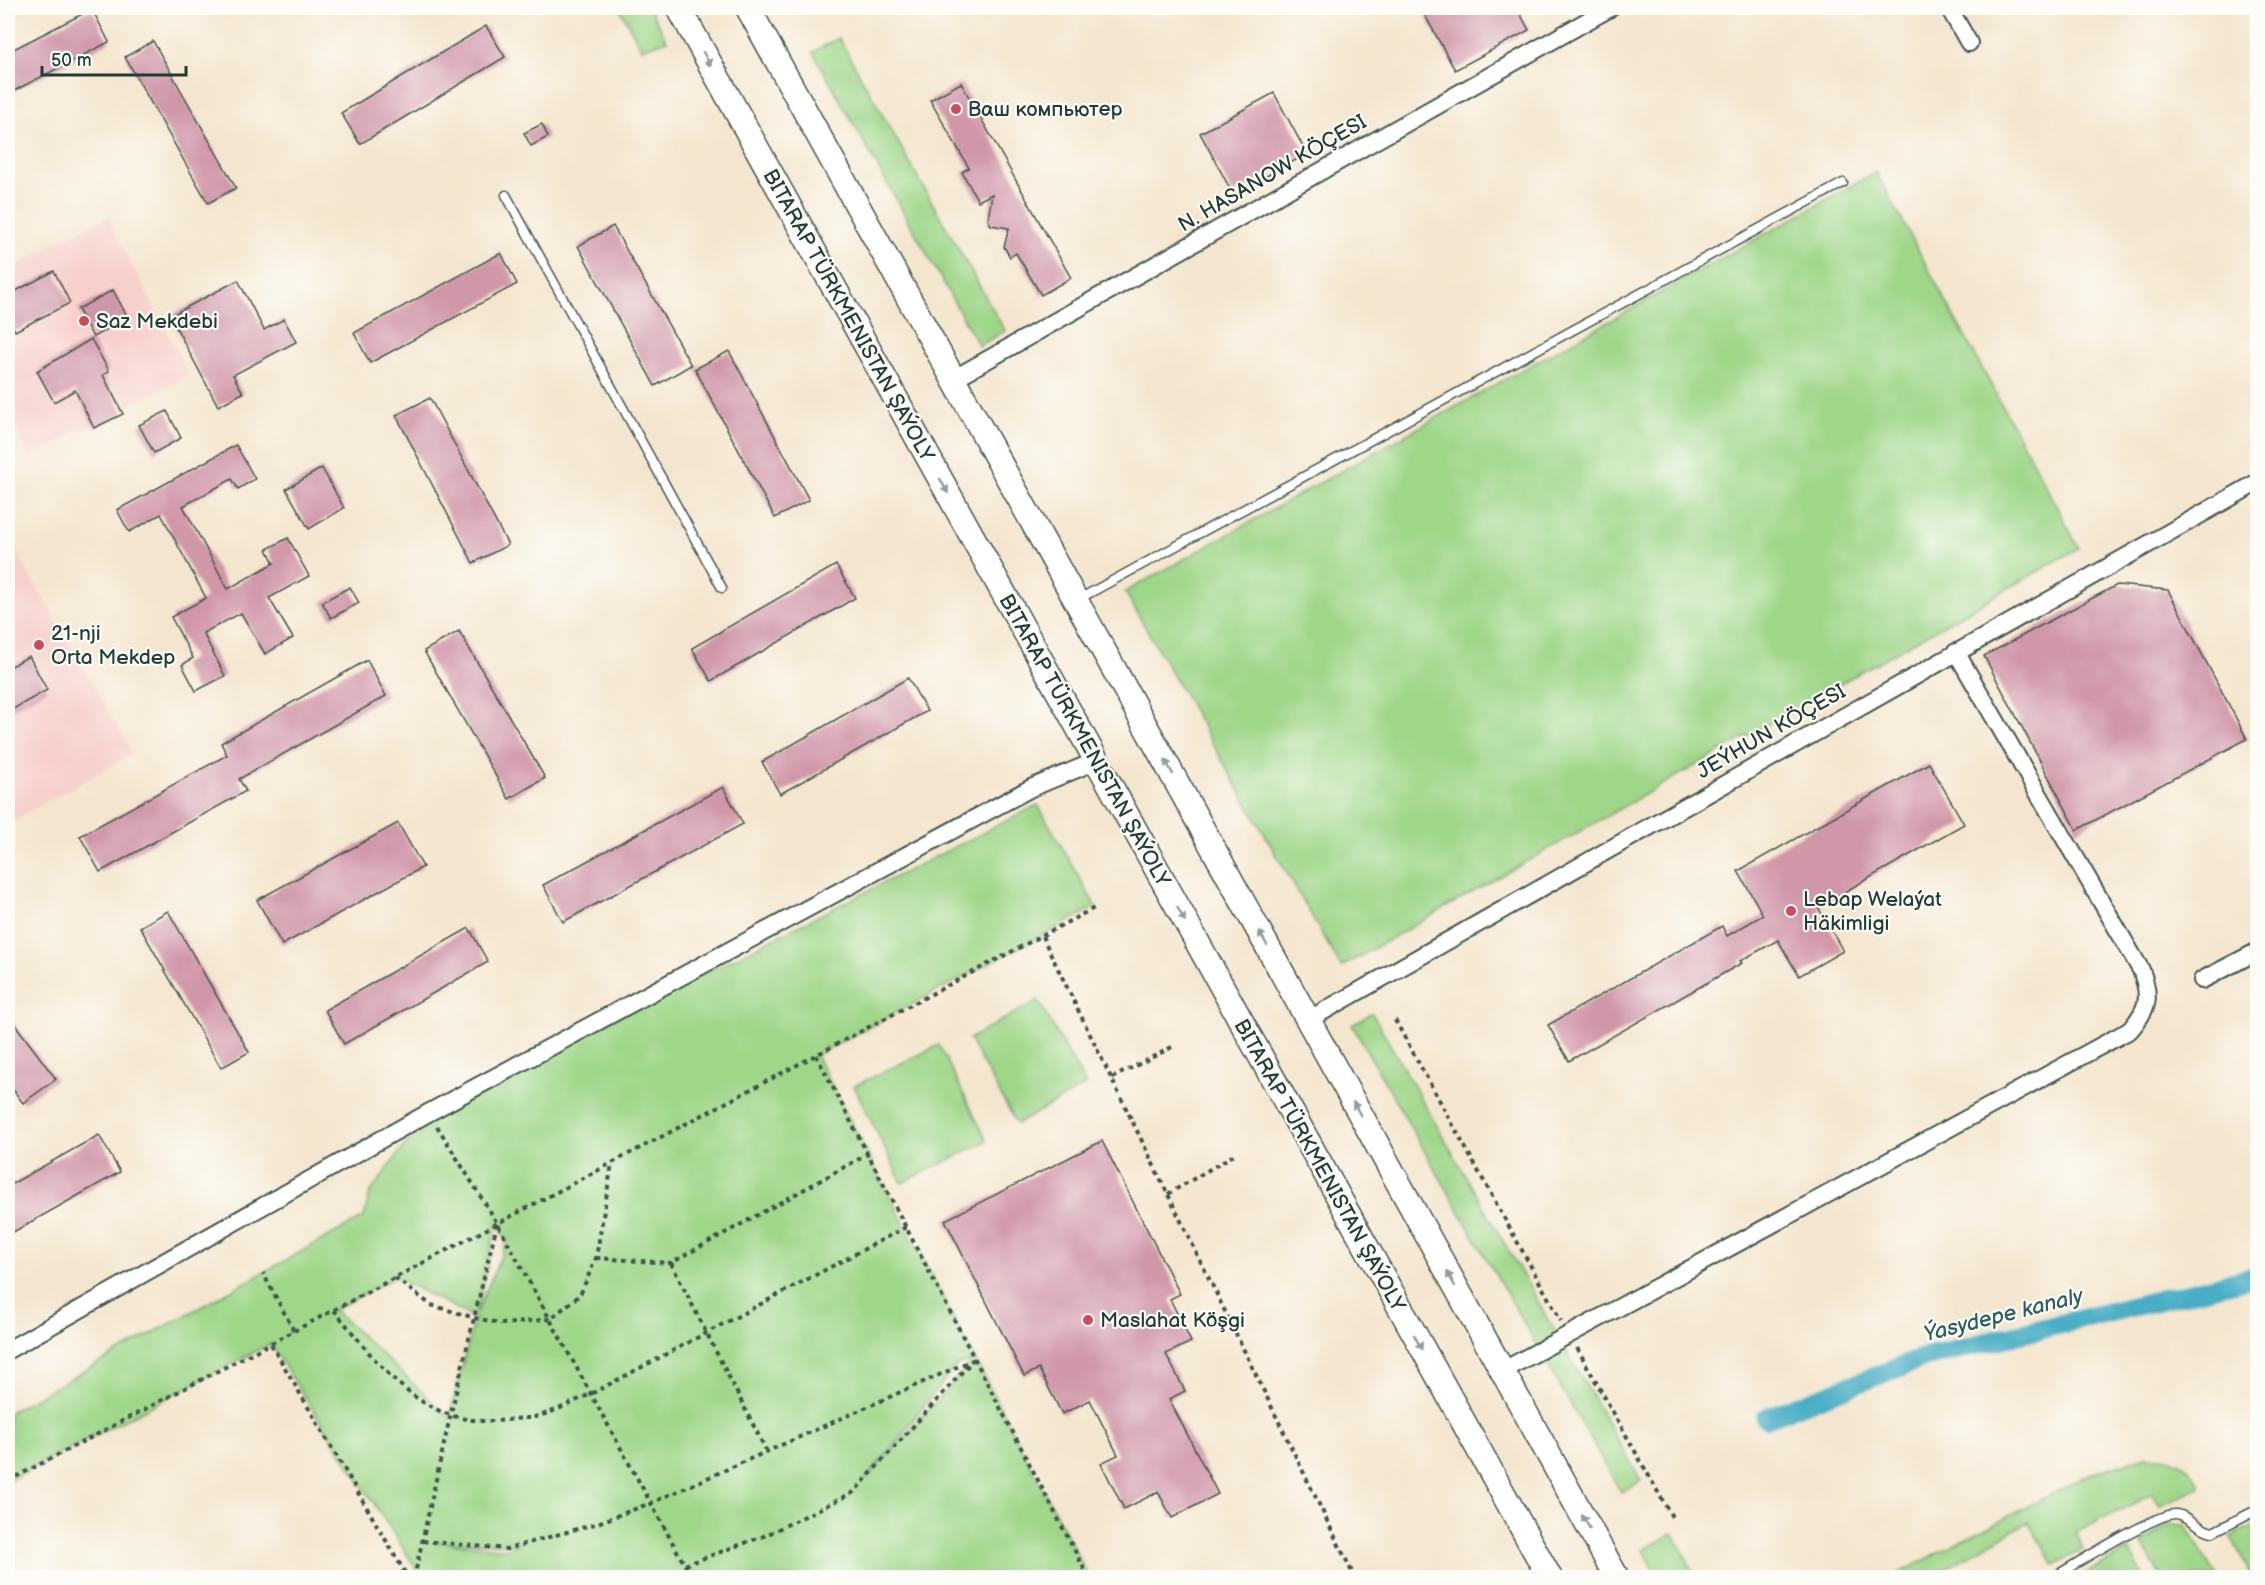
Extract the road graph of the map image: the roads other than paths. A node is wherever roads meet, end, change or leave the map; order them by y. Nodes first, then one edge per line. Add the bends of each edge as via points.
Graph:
1 (679, 8) edge
2 (748, 8) edge
3 (1610, 8) edge
4 (1949, 8) edge
5 (1969, 43) dead end
6 (1843, 183) dead end
7 (506, 195) dead end
8 (955, 378) junction
9 (2258, 482) edge
10 (722, 588) dead end
11 (1077, 600) junction
12 (1956, 652) junction
13 (1096, 761) junction
14 (2258, 951) edge
15 (2202, 980) dead end
16 (1308, 1020) junction
17 (8, 1350) edge
18 (1502, 1371) junction
19 (2258, 1509) edge
20 (1616, 1575) edge
21 (1550, 1578) edge
22 (2052, 1578) edge

1 -> 13 main road, BITARAP TÜRKMENISTAN ŞAÝOLY
2 - 8 main road
3 - 8 street, N. HASANOW KÖÇESI
4 - 5 street
6 - 11 lane
7 - 10 lane
8 - 11 main road
9 - 12 street, JEÝHUN KÖÇESI
16 -> 11 main road
12 - 16 street, JEÝHUN KÖÇESI
12 - 18 street via 2141,969 2149,991 2144,1014 2130,1030
13 - 17 street via 1031,788 428,1113
13 -> 21 main road, BITARAP TÜRKMENISTAN ŞAÝOLY
14 - 15 street
18 -> 16 main road
20 -> 18 main road
19 - 22 lane via 2213,1532 2186,1516 2163,1516

